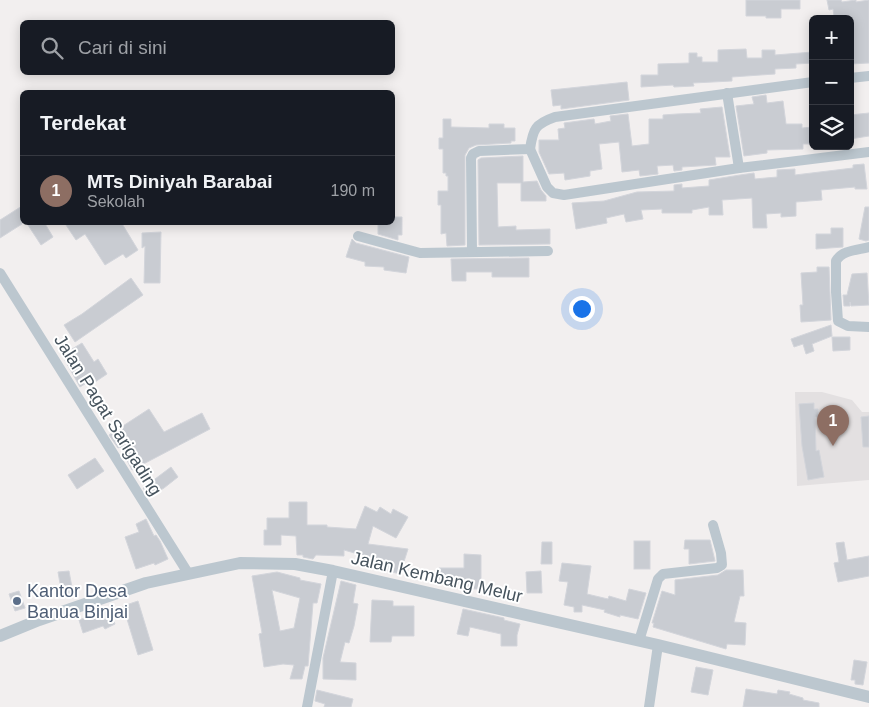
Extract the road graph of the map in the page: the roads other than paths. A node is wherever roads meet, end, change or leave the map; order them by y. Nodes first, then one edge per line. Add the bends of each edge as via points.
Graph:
1 (869, 76) edge
2 (854, 78) edge
3 (809, 83) edge
4 (727, 93) junction
5 (530, 149) junction
6 (869, 152) edge
7 (739, 168) junction
8 (358, 236) dead end
9 (869, 247) edge
10 (548, 251) dead end
11 (472, 252) junction
12 (0, 274) edge
13 (869, 327) edge
14 (713, 525) dead end
15 (333, 571) junction
16 (188, 573) junction
17 (0, 636) edge
18 (639, 641) junction
19 (658, 645) junction
20 (869, 697) edge
21 (306, 707) edge
22 (649, 707) edge

1 - 2 street
3 - 4 street
4 - 5 street via 555,117 536,126
4 - 7 street
5 - 7 street via 547,187 553,193 564,195
5 - 11 street via 472,154
6 - 7 street
8 - 11 street via 420,253
9 - 13 street via 848,252 836,261 838,321 848,326
10 - 11 street
12 - 16 street, Jalan Pagat Sarigading
14 - 18 street via 722,565 663,574 658,579
15 - 16 street, Jalan Kembang Melur via 295,564 240,562
15 - 18 street, Jalan Kembang Melur
15 - 21 street
16 - 17 street, Jalan Kembang Melur via 146,583
18 - 19 street, Jalan Kembang Melur
19 - 20 street, Jalan Kembang Melur
19 - 22 street

